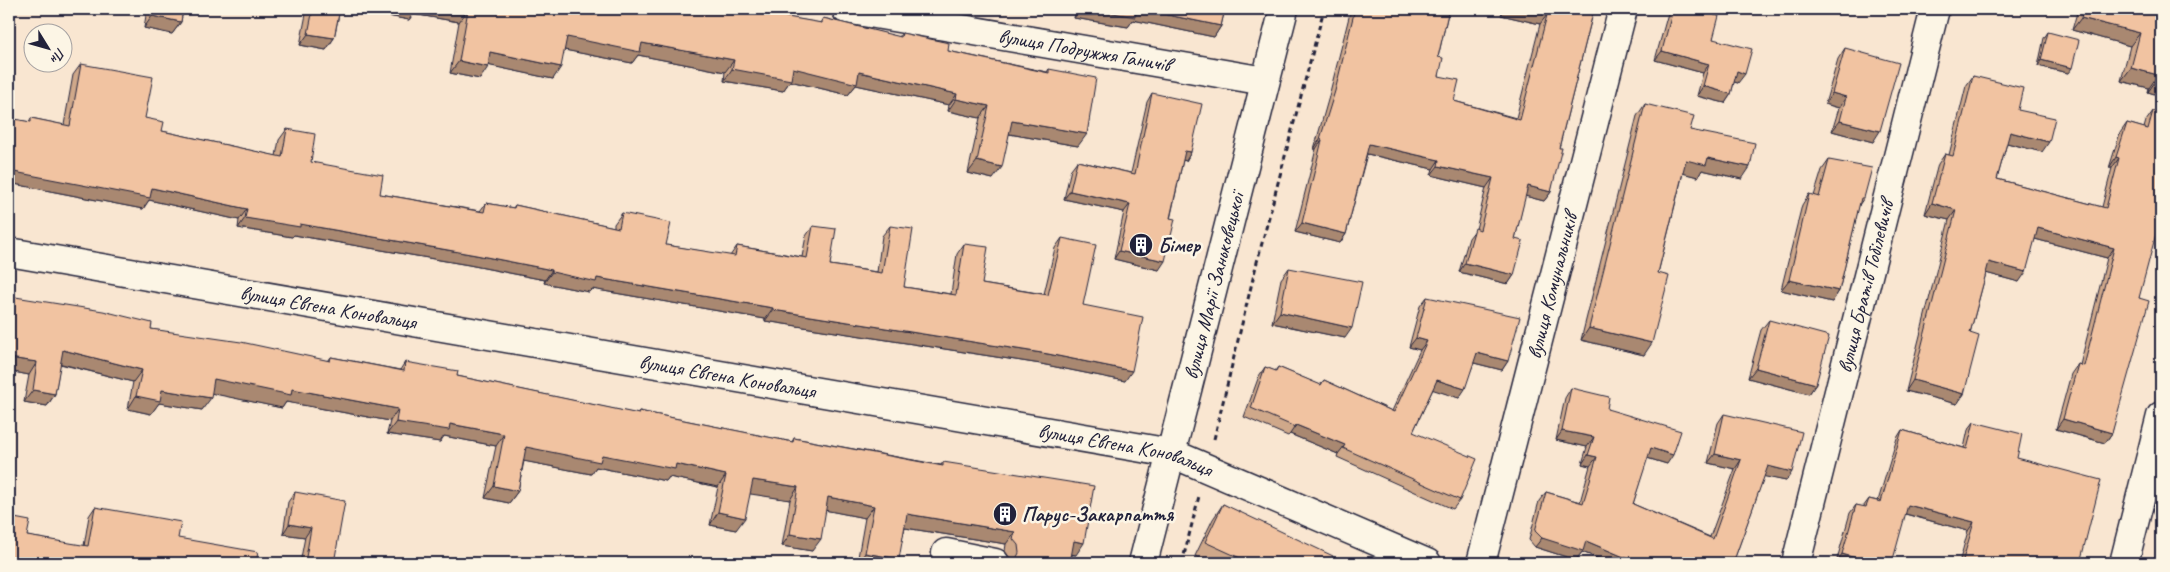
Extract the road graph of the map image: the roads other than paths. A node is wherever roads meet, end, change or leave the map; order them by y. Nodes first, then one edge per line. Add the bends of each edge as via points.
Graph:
1 (846, 9) edge
2 (1284, 9) edge
3 (1623, 9) edge
4 (1935, 9) edge
5 (1265, 81) junction
6 (9, 252) edge
7 (2161, 416) edge
8 (1171, 453) junction
9 (946, 553) dead end
10 (996, 563) edge
11 (1143, 563) edge
12 (1426, 563) edge
13 (1481, 563) edge
14 (1796, 563) edge
15 (2124, 563) edge

1 - 5 street, вулиця Подружжя Ганичів
2 - 5 street, вулиця Марії Заньковецької
3 - 13 street, вулиця Комунальників
4 - 14 street, вулиця Братів Тобілевичів
5 - 8 street, вулиця Марії Заньковецької
6 - 8 street, вулиця Євгена Коновальця
7 - 15 street
8 - 11 street, вулиця Марії Заньковецької
8 - 12 street, вулиця Євгена Коновальця
9 - 10 street

